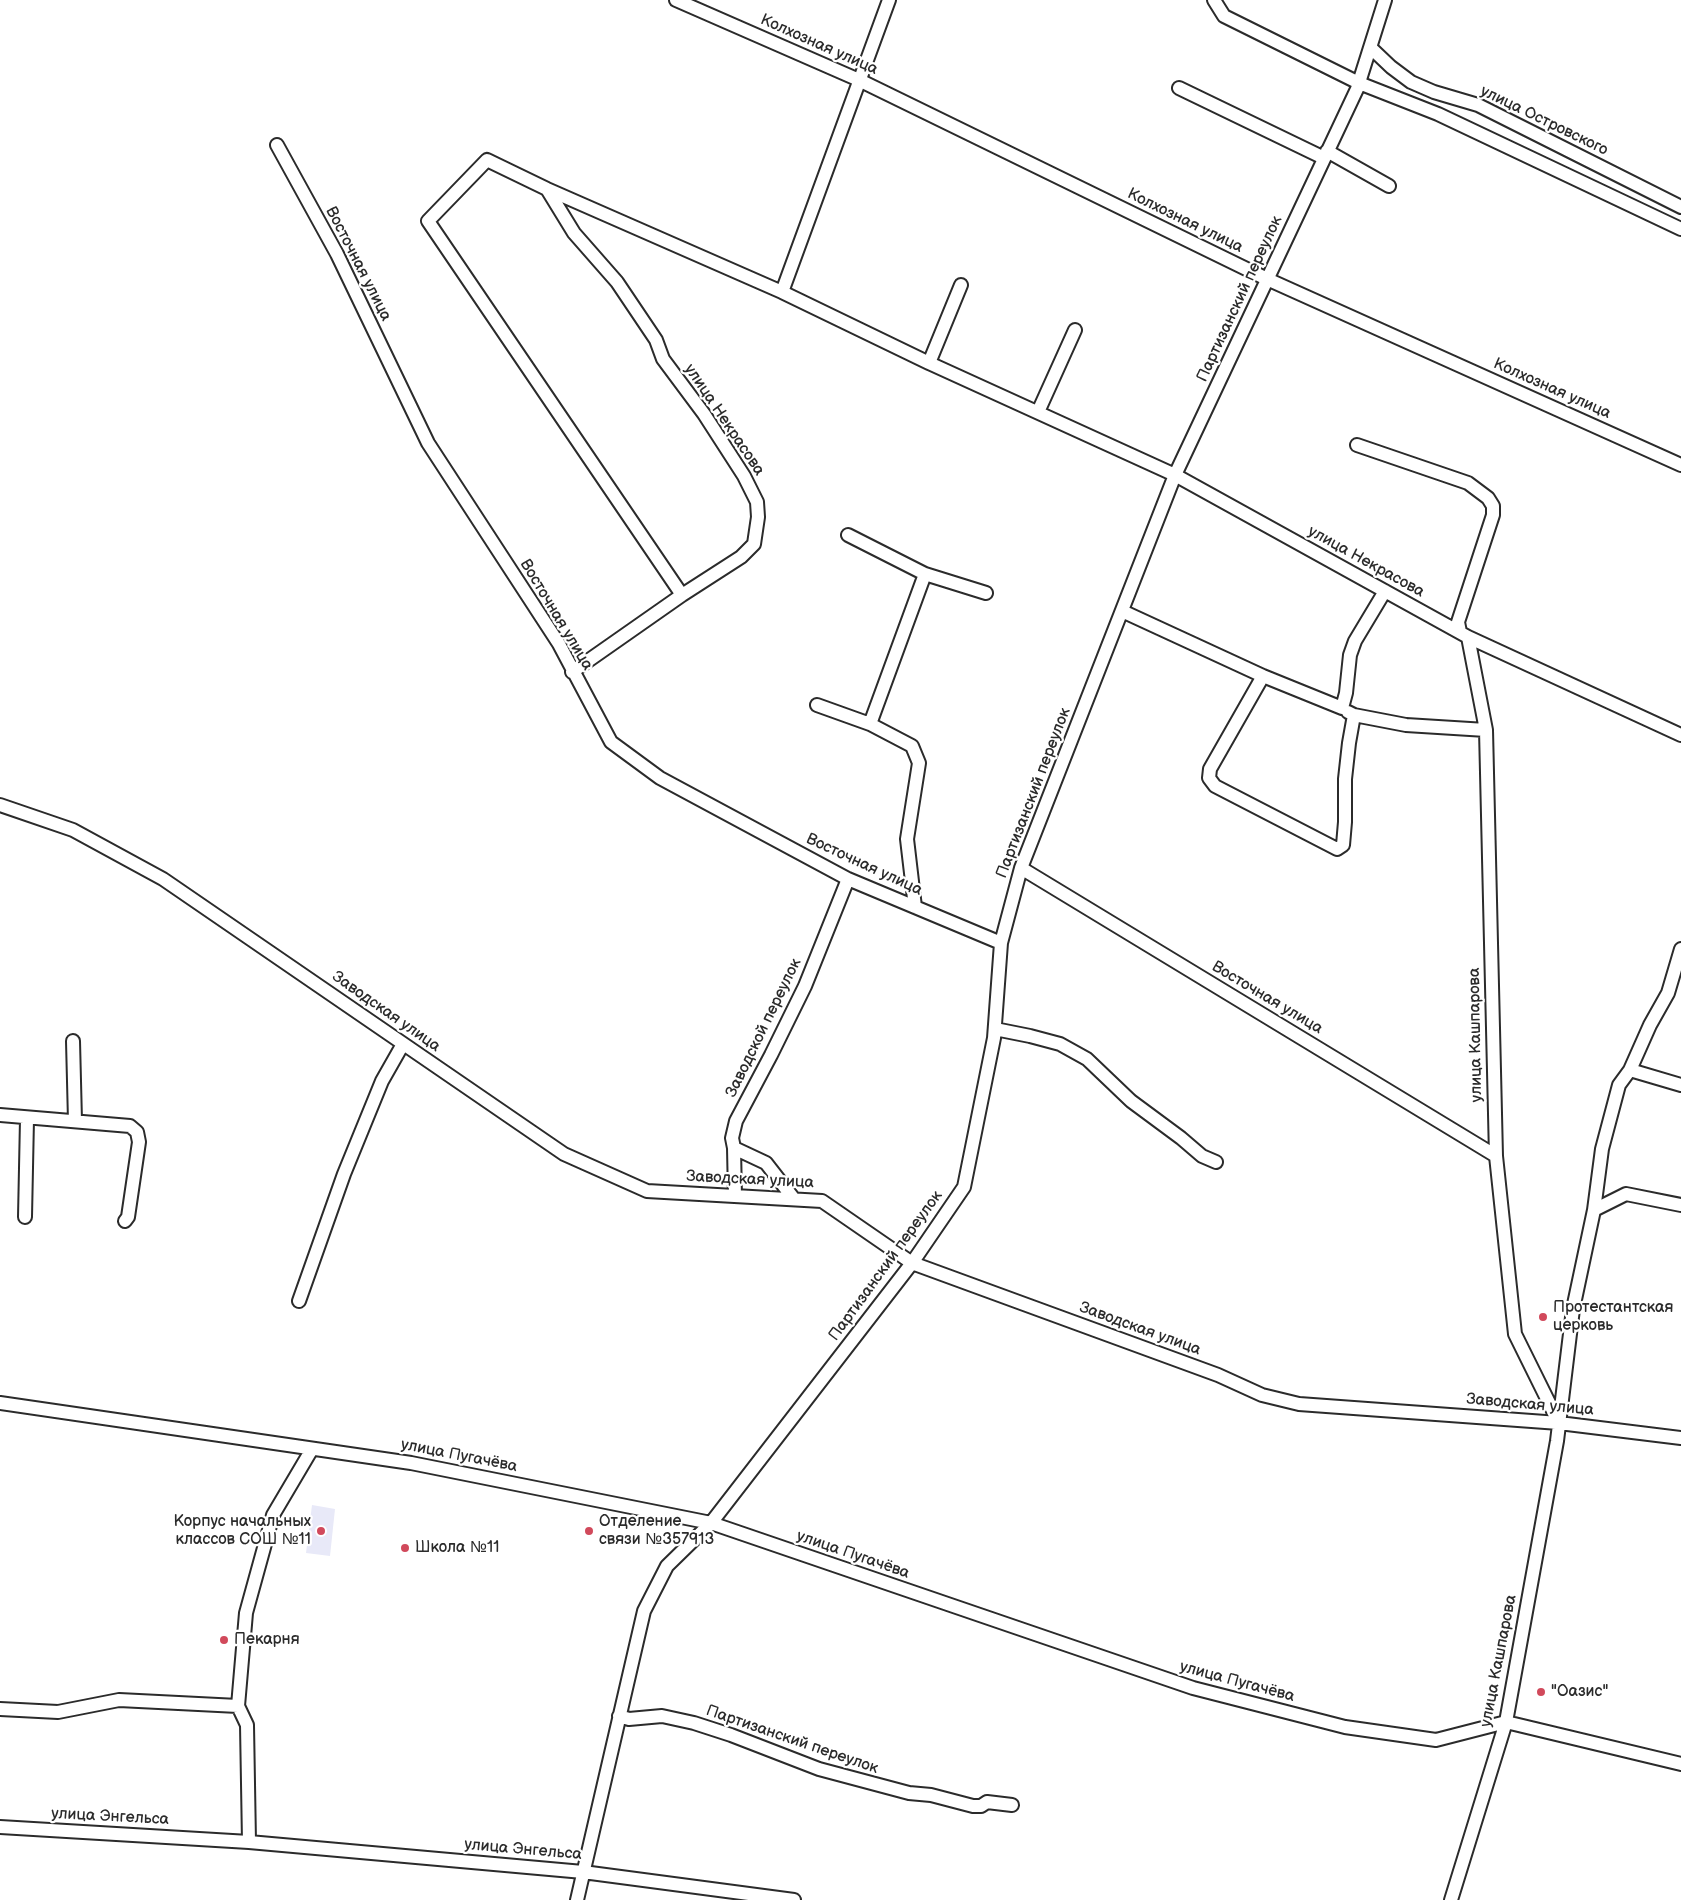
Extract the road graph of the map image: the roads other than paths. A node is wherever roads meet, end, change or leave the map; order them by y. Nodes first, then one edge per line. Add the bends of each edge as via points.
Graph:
1 (676, 0) edge
2 (889, 0) edge
3 (1214, 0) edge
4 (1385, 0) edge
5 (1371, 48) junction
6 (859, 80) junction
7 (1359, 83) junction
8 (1180, 88) dead end
9 (277, 146) dead end
10 (1326, 155) junction
11 (1389, 186) dead end
12 (546, 189) junction
13 (1681, 207) edge
14 (1681, 229) edge
15 (1267, 279) junction
16 (961, 285) dead end
17 (782, 292) junction
18 (1075, 330) dead end
19 (930, 362) junction
20 (1038, 412) junction
21 (1356, 445) dead end
22 (1681, 465) edge
23 (1175, 475) junction
24 (848, 535) dead end
25 (925, 574) junction
26 (1385, 591) junction
27 (986, 593) dead end
28 (682, 595) junction
29 (1122, 611) junction
30 (1464, 634) junction
31 (572, 672) junction
32 (1263, 676) junction
33 (816, 705) dead end
34 (1342, 708) junction
35 (1354, 715) junction
36 (870, 724) junction
37 (1486, 730) junction
38 (1681, 736) edge
39 (0, 804) edge
40 (1021, 868) junction
41 (848, 879) junction
42 (915, 907) junction
43 (1001, 943) junction
44 (1681, 949) edge
45 (995, 1029) junction
46 (73, 1040) dead end
47 (403, 1044) junction
48 (1630, 1070) junction
49 (1681, 1085) edge
50 (0, 1116) edge
51 (27, 1119) junction
52 (75, 1121) junction
53 (734, 1148) junction
54 (1496, 1156) junction
55 (1216, 1162) dead end
56 (735, 1196) junction
57 (794, 1199) junction
58 (1681, 1205) edge
59 (1594, 1210) junction
60 (25, 1217) dead end
61 (125, 1221) dead end
62 (912, 1263) junction
63 (299, 1301) dead end
64 (0, 1403) edge
65 (1560, 1423) junction
66 (1681, 1438) edge
67 (312, 1448) junction
68 (711, 1523) junction
69 (238, 1706) junction
70 (0, 1709) edge
71 (619, 1716) junction
72 (1506, 1722) junction
73 (1681, 1764) edge
74 (1012, 1805) dead end
75 (0, 1827) edge
76 (249, 1842) junction
77 (583, 1872) junction
78 (576, 1900) edge
79 (794, 1900) edge
80 (1451, 1900) edge

1 - 6 street, Колхозная улица
2 - 6 street
3 - 7 street via 1224,16
4 - 5 street, Партизанский переулок
5 - 7 street, Партизанский переулок
5 - 13 street, улица Островского via 1411,82 1478,105
6 - 15 street, Колхозная улица
6 - 17 street
7 - 10 street, Партизанский переулок
7 - 14 street via 1438,114
8 - 10 street
9 - 31 street, Восточная улица via 337,254 428,442 559,644
10 - 11 street
10 - 15 street, Партизанский переулок
12 - 17 street, улица Некрасова
12 - 28 street, улица Некрасова via 574,233 617,282 656,340 663,359 744,476 757,502 754,544 742,557
12 - 28 street, улица Некрасова via 487,160 428,221
15 - 22 street, Колхозная улица
15 - 23 street, Партизанский переулок
16 - 19 street
17 - 19 street, улица Некрасова
18 - 20 street
19 - 20 street, улица Некрасова
20 - 23 street, улица Некрасова
21 - 30 street, улица Кашпарова via 1468,483 1488,498 1493,506 1493,515 1458,622
23 - 26 street, улица Некрасова
23 - 29 street, Партизанский переулок
24 - 25 street
25 - 27 street
25 - 36 street
26 - 30 street, улица Некрасова
26 - 34 street via 1355,641
28 - 31 street, улица Некрасова
29 - 32 street
29 - 40 street, Партизанский переулок
30 - 37 street, улица Кашпарова
30 - 38 street, улица Некрасова
31 - 41 street, Восточная улица via 610,742 660,778
32 - 34 street
32 - 35 street via 1210,769 1209,778 1214,786 1337,849 1343,845 1345,779
33 - 36 street
34 - 35 street
35 - 37 street via 1406,725
36 - 42 street via 912,746 919,763 907,839
37 - 54 street, улица Кашпарова
39 - 47 street, Заводская улица via 73,830 163,879
40 - 43 street, Партизанский переулок
40 - 54 street, Восточная улица
41 - 42 street, Восточная улица
41 - 53 street, Заводской переулок via 805,986 736,1121 732,1138
42 - 43 street, Восточная улица
43 - 45 street, Партизанский переулок
44 - 48 street, улица Кашпарова via 1668,993
45 - 55 street via 1060,1044 1087,1059 1131,1101 1202,1156
45 - 62 street, Партизанский переулок via 964,1187
46 - 52 street
47 - 56 street, Заводская улица via 564,1154 647,1191
47 - 63 street via 382,1081 344,1174
48 - 49 street
48 - 59 street, улица Кашпарова via 1619,1085 1602,1149
50 - 51 street
51 - 52 street
51 - 60 street
52 - 61 street via 130,1126 137,1132 137,1160
53 - 56 street, Заводской переулок
53 - 57 street via 766,1163
54 - 65 street, улица Кашпарова via 1515,1334
56 - 57 street, Заводская улица
57 - 62 street, Заводская улица via 822,1201
58 - 59 street via 1626,1194
59 - 65 street, улица Кашпарова via 1573,1309
62 - 65 street, Заводская улица via 1262,1394 1299,1404
62 - 68 street, Партизанский переулок
64 - 67 street, улица Пугачёва
65 - 66 street, Заводская улица
65 - 72 street, улица Кашпарова
67 - 68 street, улица Пугачёва via 411,1463
67 - 69 street via 273,1515 246,1614
68 - 71 street, Партизанский переулок via 667,1566 644,1611
68 - 72 street, улица Пугачёва via 1193,1688 1345,1728 1436,1740
69 - 70 street via 119,1700 58,1712
69 - 76 street via 247,1725
71 - 74 street, Партизанский переулок via 629,1719 662,1716 694,1724 819,1769 893,1790 931,1795 972,1806 987,1802
71 - 77 street, Партизанский переулок
72 - 73 street, улица Пугачёва
72 - 80 street, улица Кашпарова
75 - 76 street, улица Энгельса
76 - 77 street, улица Энгельса
77 - 78 street, Партизанский переулок
77 - 79 street, улица Энгельса

